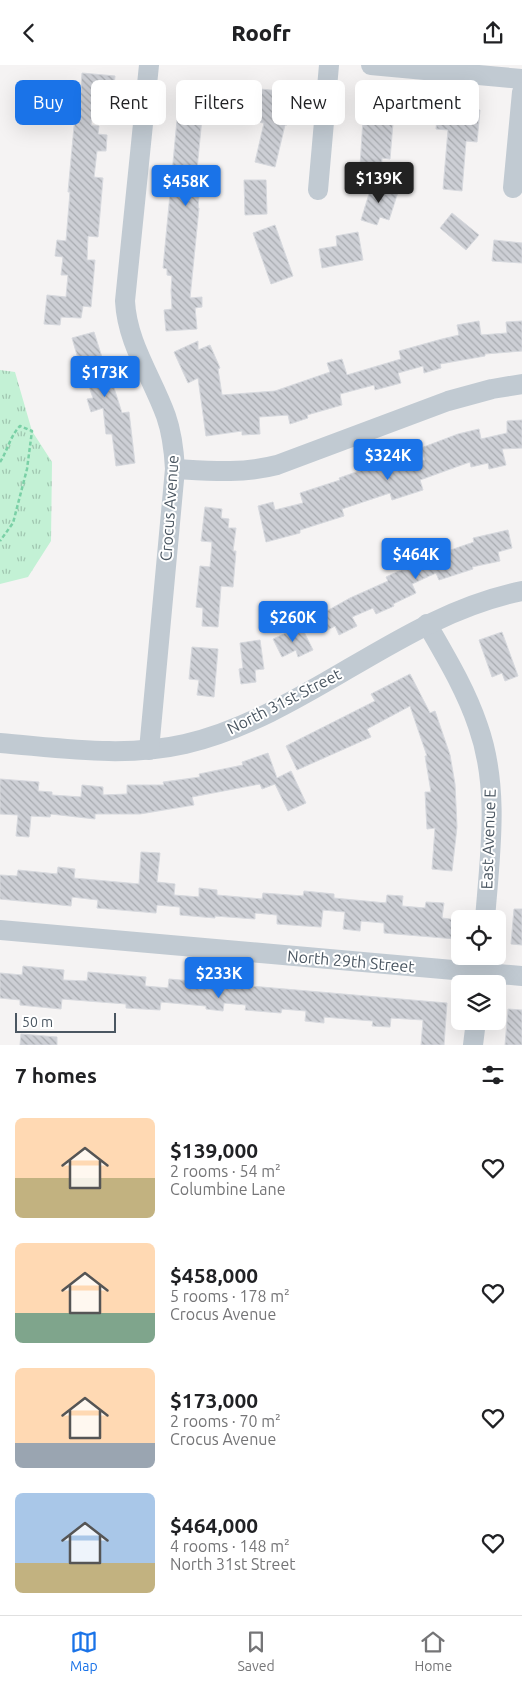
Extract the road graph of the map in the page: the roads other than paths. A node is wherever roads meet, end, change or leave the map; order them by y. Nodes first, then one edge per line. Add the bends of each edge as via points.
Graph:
1 (149, 65) edge
2 (329, 65) edge
3 (371, 65) edge
4 (522, 79) edge
5 (522, 92) edge
6 (513, 188) dead end
7 (318, 189) dead end
8 (522, 384) edge
9 (174, 469) junction
10 (522, 591) edge
11 (427, 624) junction
12 (0, 743) edge
13 (149, 750) junction
14 (486, 910) edge
15 (0, 930) edge
16 (480, 971) edge
17 (522, 976) edge
18 (475, 1030) edge
19 (474, 1045) edge

1 - 9 street, Crocus Avenue via 126,313 134,344 170,427
2 - 7 street
3 - 4 street
5 - 6 street
8 - 9 street via 448,401 260,469 225,472
9 - 13 street, Crocus Avenue
10 - 11 street, North 31st Street via 480,602
11 - 13 street, North 31st Street via 253,720 205,738
11 - 14 street, East Avenue E via 471,706 489,772 492,815
12 - 13 street, North 31st Street via 99,751
15 - 16 street, North 29th Street
16 - 17 street, North 29th Street
18 - 19 street

